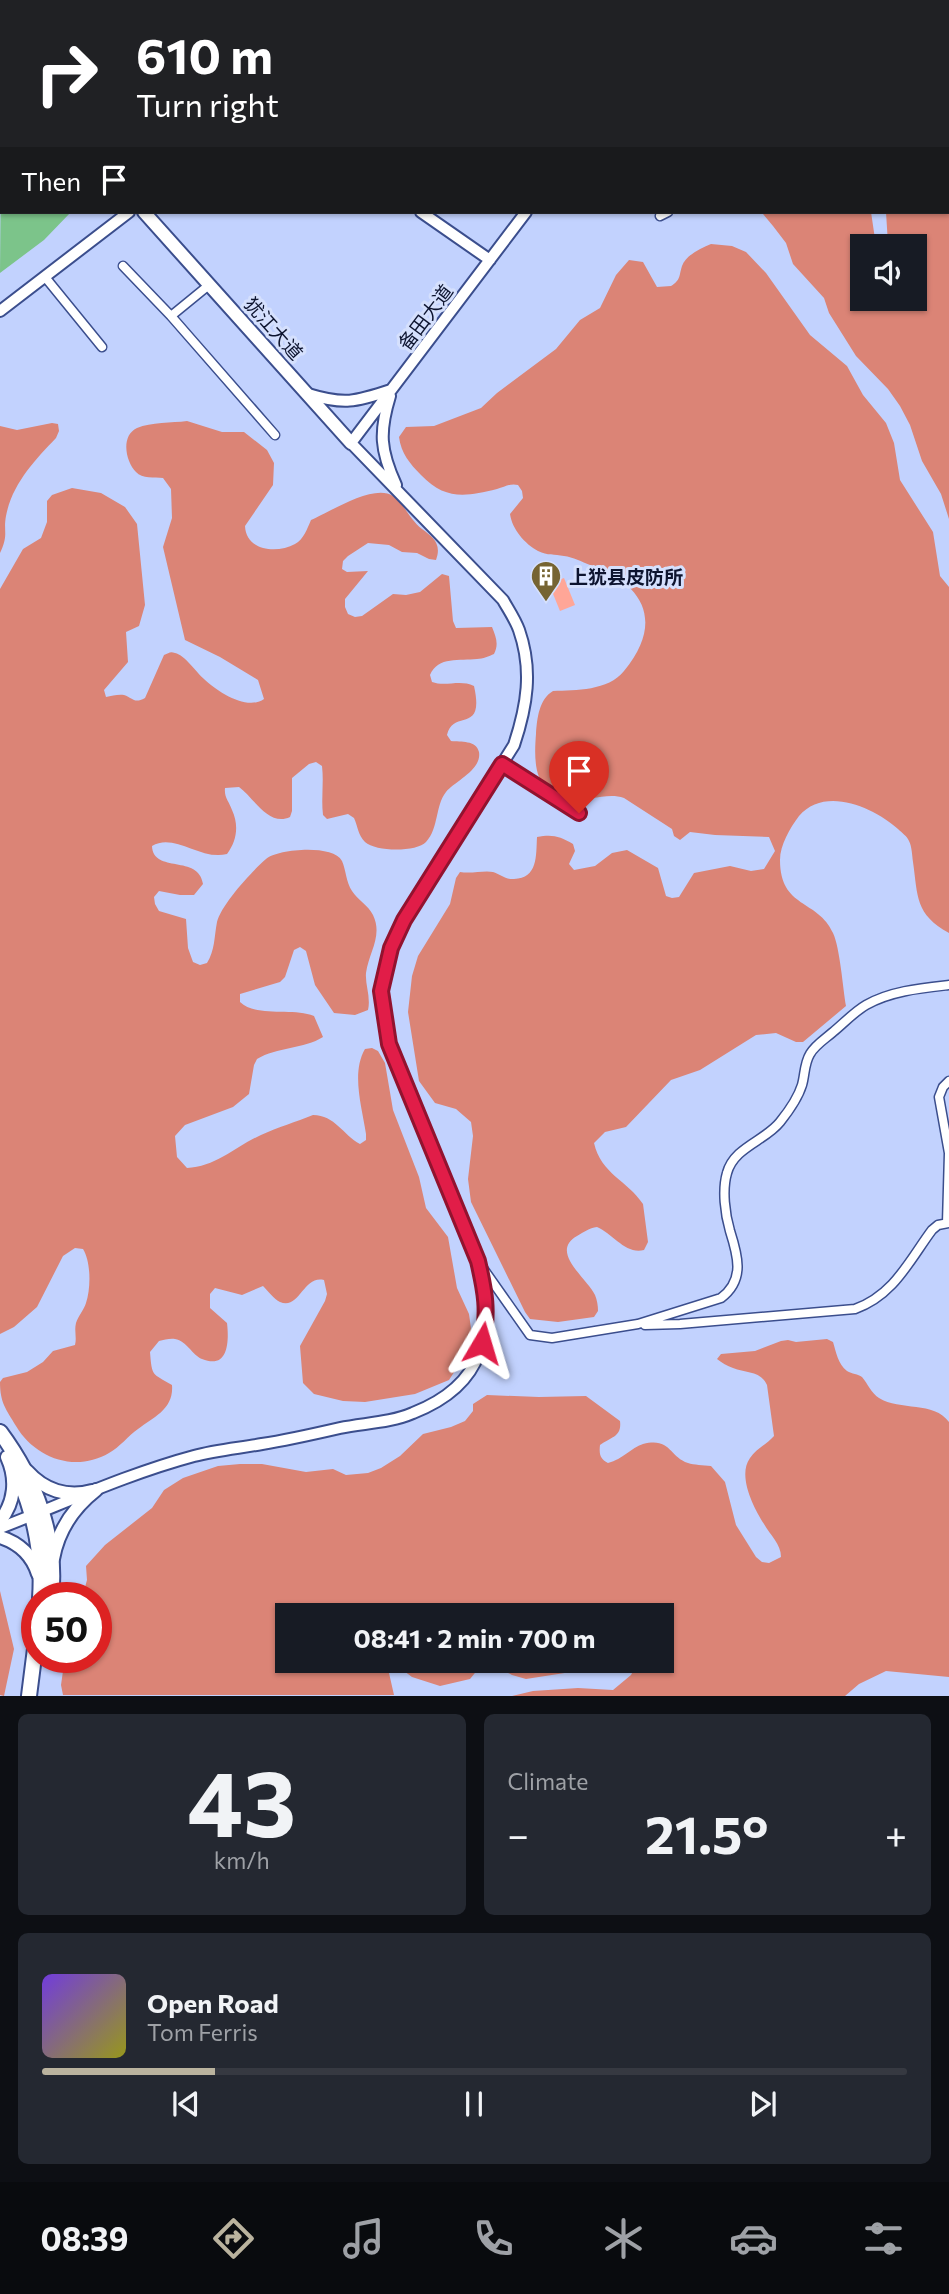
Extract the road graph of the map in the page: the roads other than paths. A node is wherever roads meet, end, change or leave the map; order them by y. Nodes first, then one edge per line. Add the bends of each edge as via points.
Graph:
1 (126, 214) edge
2 (138, 214) edge
3 (146, 214) edge
4 (424, 214) edge
5 (524, 214) edge
6 (168, 239) junction
7 (490, 260) junction
8 (123, 266) dead end
9 (45, 277) junction
10 (209, 285) junction
11 (0, 311) edge
12 (171, 317) junction
13 (102, 347) dead end
14 (391, 390) junction
15 (307, 394) junction
16 (275, 435) dead end
17 (351, 443) junction
18 (400, 493) junction
19 (502, 764) junction
20 (579, 813) dead end
21 (949, 985) edge
22 (949, 1081) edge
23 (948, 1223) edge
24 (478, 1261) junction
25 (638, 1324) junction
26 (0, 1432) edge
27 (3, 1452) edge
28 (24, 1467) junction
29 (96, 1490) junction
30 (38, 1514) junction
31 (0, 1521) edge
32 (0, 1528) edge
33 (0, 1537) edge
34 (42, 1582) edge
35 (47, 1582) edge
36 (48, 1582) edge
37 (32, 1673) edge
38 (41, 1673) edge
39 (29, 1696) edge
40 (38, 1696) edge

1 - 9 main road
2 - 6 main road, 犹江大道
3 - 6 main road, 犹江大道
4 - 7 main road
5 - 7 main road, 备田大道
6 - 10 main road, 犹江大道
7 - 14 main road, 备田大道
8 - 12 street
9 - 11 main road
9 - 13 street
10 - 12 street
10 - 15 main road, 犹江大道
12 - 16 street
14 - 15 main road via 334,402
14 - 17 main road, 备田大道
14 - 18 main road via 381,432 382,449
15 - 17 main road, 犹江大道
17 - 18 main road
18 - 19 main road via 503,600 519,629 525,661 525,713
19 - 20 street
19 - 24 main road via 404,920 391,948 381,991 389,1044
21 - 25 street via 869,1003 815,1047 797,1096 780,1122 739,1153 726,1175 726,1212 739,1258 729,1292 704,1305
22 - 23 street via 939,1097 949,1153
23 - 25 street via 932,1230 891,1287 855,1310
24 - 25 street via 530,1335 552,1338
24 - 29 main road via 487,1321 482,1343 462,1382 440,1400 386,1421 198,1455
26 - 28 highway
27 - 30 highway
27 - 31 main road via 12,1471 13,1492
28 - 29 main road via 55,1491
28 - 30 highway
29 - 30 main road
29 - 36 main road via 62,1530
30 - 32 main road
30 - 35 highway via 50,1551
33 - 34 main road via 29,1556
37 - 39 highway
38 - 40 highway

